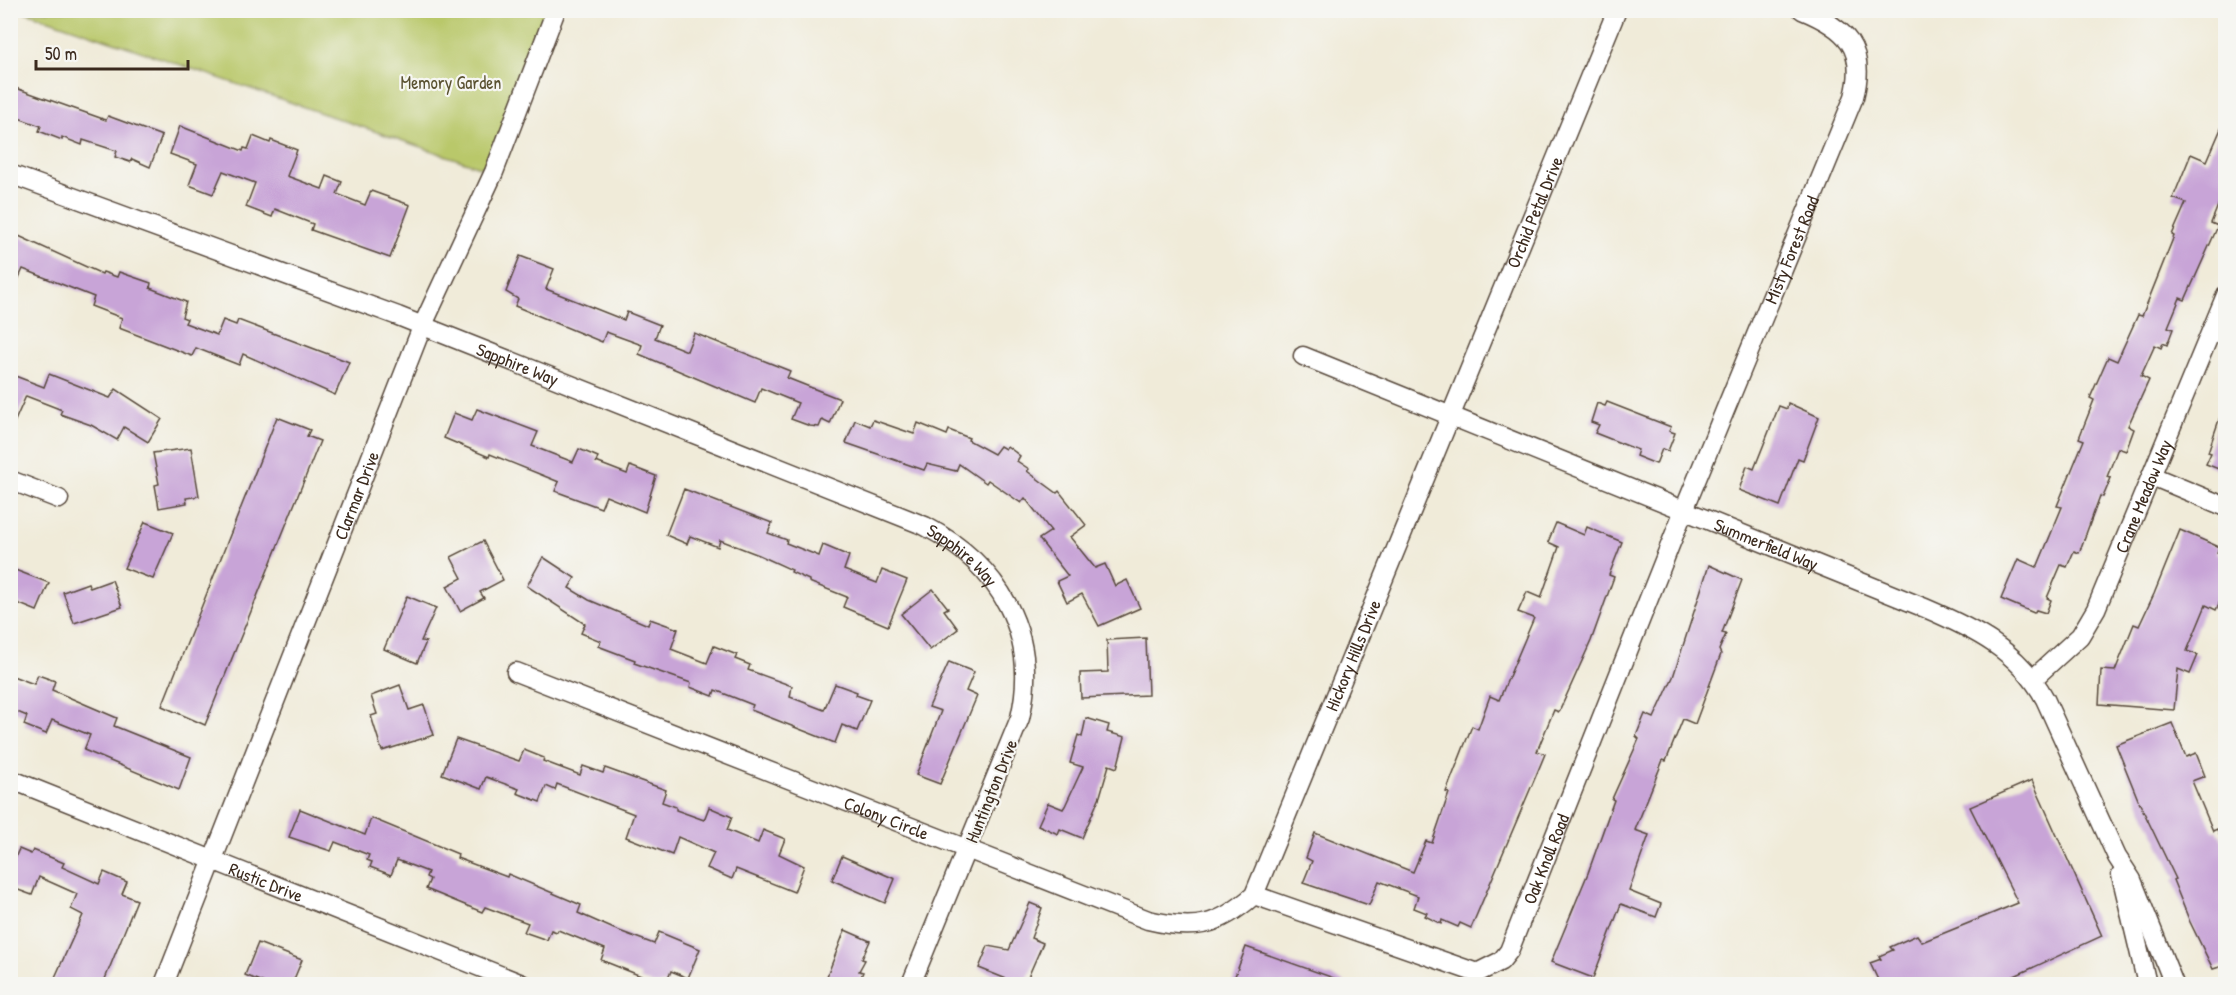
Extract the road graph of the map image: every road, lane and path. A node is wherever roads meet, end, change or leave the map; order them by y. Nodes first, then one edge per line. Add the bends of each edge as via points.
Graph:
1 (556, 10) edge
2 (1617, 10) edge
3 (1802, 10) edge
4 (10, 174) edge
5 (2226, 295) edge
6 (422, 327) junction
7 (1303, 356) dead end
8 (1452, 415) junction
9 (2151, 476) junction
10 (10, 480) edge
11 (59, 498) dead end
12 (2226, 507) edge
13 (1684, 510) junction
14 (1000, 594) joint
15 (516, 672) dead end
16 (2034, 678) junction
17 (10, 779) edge
18 (967, 850) junction
19 (2117, 857) junction
20 (212, 862) junction
21 (1254, 895) junction
22 (164, 984) edge
23 (522, 984) edge
24 (911, 984) edge
25 (2147, 984) edge
26 (2174, 984) edge

1 - 6 street, Clarmar Drive via 494,172
2 - 8 street, Orchid Petal Drive
3 - 13 street, Misty Forest Road via 1835,27 1848,40 1860,68 1858,80
4 - 6 street, Sapphire Way
5 - 9 street, Crane Meadow Way
6 - 14 street, Sapphire Way via 925,526 966,553
6 - 20 street, Clarmar Drive
7 - 8 street, Summerfield Way
8 - 13 street, Summerfield Way
8 - 21 street, Hickory Hills Drive
9 - 12 street
9 - 16 street, Crane Meadow Way via 2089,622 2067,650
10 - 11 street
13 - 16 street, Summerfield Way via 1965,626 1991,640
13 - 21 street, Oak Knoll Road via 1509,951 1501,961 1477,973 1460,969
14 - 18 street, Huntington Drive via 1018,625 1027,690 1020,718
15 - 18 street, Colony Circle
16 - 19 street, Summerfield Way via 2063,733
17 - 20 street, Rustic Drive
18 - 21 street, Colony Circle via 1118,909 1177,927 1209,923 1233,914
18 - 24 street, Huntington Drive
19 - 25 street, Summerfield Way
19 - 26 street, Summerfield Way via 2132,880
20 - 22 street, Clarmar Drive
20 - 23 street, Rustic Drive

